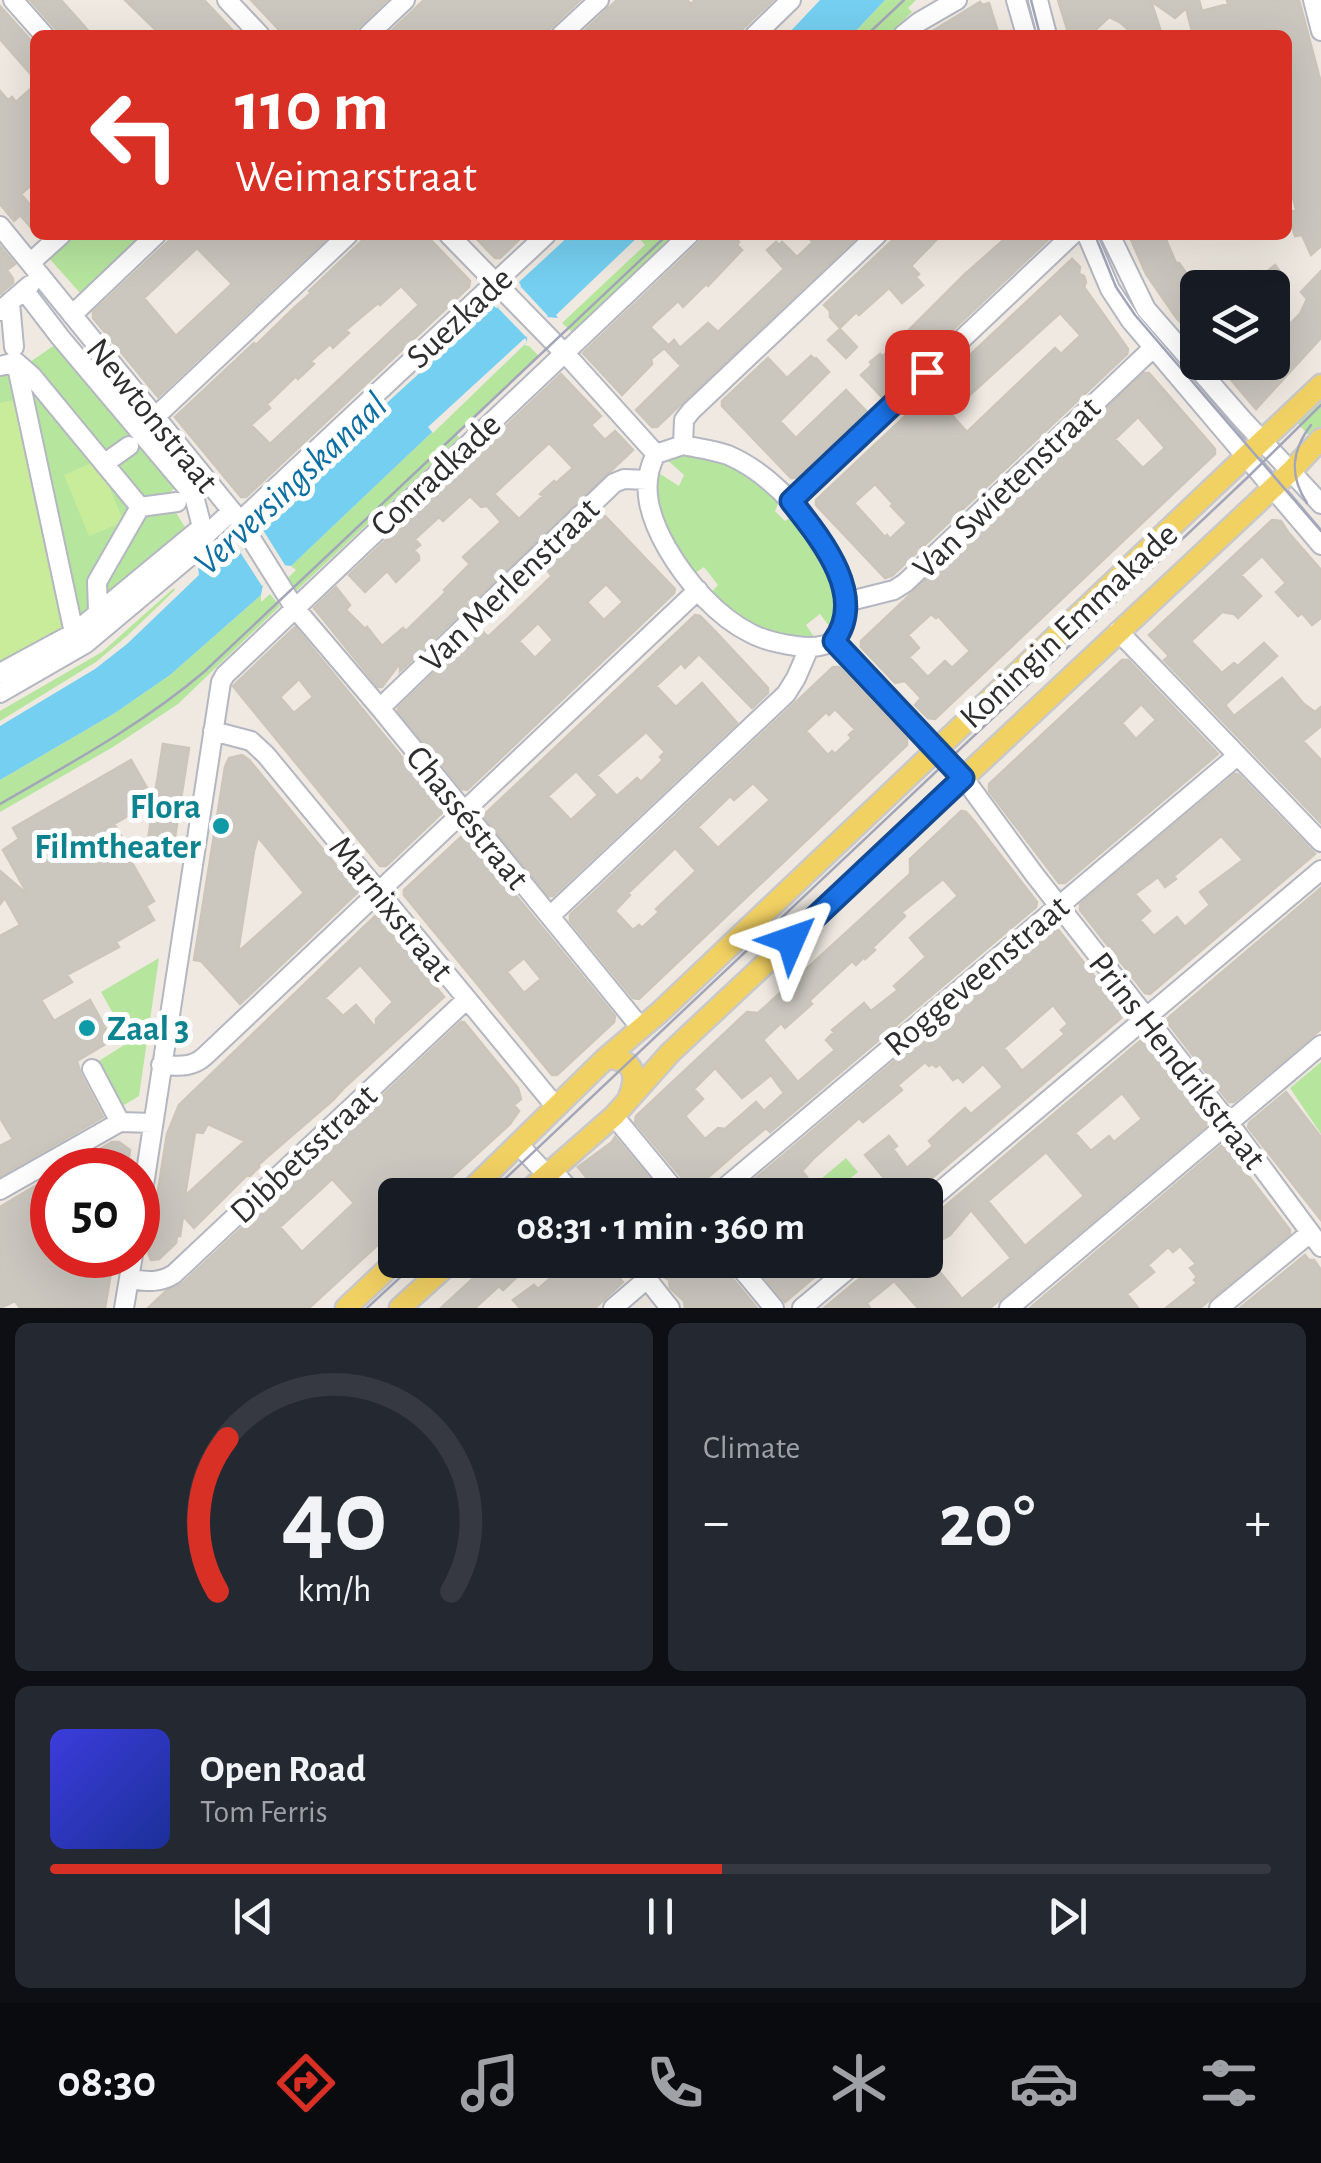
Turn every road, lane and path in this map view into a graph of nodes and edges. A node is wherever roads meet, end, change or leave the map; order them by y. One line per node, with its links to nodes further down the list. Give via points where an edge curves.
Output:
1 (13, 0): 10 (street)
2 (228, 0): 11 (street)
3 (406, 0): 12 (street)
4 (599, 0): 13 (street)
5 (791, 0): 14 (street)
6 (957, 0): 15 (street)
7 (1016, 0): 16 (street)
8 (1038, 0): 17 (street)
9 (1312, 0): 18 (street)
10 (40, 30)
11 (255, 30)
12 (373, 30)
13 (566, 30)
14 (759, 30)
15 (909, 30)
16 (1025, 30)
17 (1045, 30)
18 (1321, 31)
19 (0, 226): 30 (street, Newtonstraat)
20 (57, 240): 30 (street)
21 (151, 240): 33 (street)
22 (343, 240): 38 (street)
23 (453, 240): 31 (street)
24 (541, 240): 31 (street, Suezkade)
25 (684, 240): 35 (street, Conradkade)
26 (872, 240): 41 (street, via 701,400 684,420)
27 (1067, 240): 49 (street)
28 (1089, 240): 34 (street, via 1110,289)
29 (1112, 240): 40 (street, via 1146,309)
30 (35, 270): 32 (street); 33 (street, Newtonstraat)
31 (496, 284): 35 (street); 53 (street, Suezkade)
32 (11, 301): 36 (street); 52 (street, via 60,337)
33 (72, 315): 38 (street, Newtonstraat)
34 (1154, 348): 44 (street); 56 (street, Van Swietenstraat, via 904,584)
35 (563, 352): 43 (street); 57 (street, Conradkade)
36 (10, 358): 45 (street); 60 (street)
37 (1321, 386): 40 (main road, Koningin Emmakade)
38 (155, 417): 53 (street, Newtonstraat)
39 (1321, 439): 46 (main road)
40 (1264, 442): 44 (main road, Koningin Emmakade); 46 (street)
41 (683, 445): 43 (street); 49 (street, via 752,468)
42 (130, 446): 45 (street)
43 (656, 454): 47 (street)
44 (1246, 458): 48 (street); 67 (main road, Koningin Emmakade)
45 (105, 463): 51 (street)
46 (1291, 471): 48 (main road); 50 (street)
47 (648, 480): 55 (street, via 659,534); 65 (street, Van Merlenstraat, via 614,483)
48 (1272, 488): 54 (street); 59 (main road)
49 (791, 501): 56 (street, via 828,552)
50 (1321, 504)
51 (140, 507): 52 (street); 58 (street, via 97,582)
52 (193, 510): 53 (street, Suezkade); 58 (street); 64 (street, via 196,551 86,644)
53 (236, 516): 57 (street, Newtonstraat)
54 (1321, 546)
55 (698, 590): 62 (street, via 749,633); 70 (street)
56 (846, 602): 61 (street, via 846,620)
57 (294, 607): 65 (street, Chasséstraat); 66 (street, Conradkade, via 225,675)
58 (98, 612): 60 (street)
59 (1118, 631): 68 (street); 69 (main road)
60 (74, 633): 63 (street)
61 (834, 641): 62 (street); 67 (street, Prins Hendrikstraat)
62 (809, 648): 75 (street, via 786,694)
63 (0, 673)
64 (0, 693)
65 (380, 708): 70 (street, Chasséstraat)
66 (213, 731): 73 (street, Marnixstraat, via 258,747); 81 (street, Conradkade)
67 (936, 748): 69 (street, Prins Hendrikstraat); 78 (main road, Koningin Emmakade)
68 (1237, 756): 71 (street); 74 (street, Roggeveenstraat)
69 (963, 778): 74 (street, Prins Hendrikstraat); 84 (main road, via 670,1053)
70 (463, 811): 73 (street); 75 (street, Chasséstraat)
71 (1321, 842)
72 (1321, 870): 77 (street)
73 (380, 892): 76 (street, Marnixstraat); 81 (street, via 199,1061)
74 (1058, 906): 77 (street, Prins Hendrikstraat); 96 (street, Roggeveenstraat)
75 (550, 916): 78 (street, Chasséstraat)
76 (467, 999): 83 (street, Marnixstraat); 104 (street, Dibbetsstraat, via 174,1274 162,1281)
77 (1144, 1018): 86 (street, Prins Hendrikstraat); 97 (street)
78 (640, 1028): 80 (main road, Koningin Emmakade)
79 (1321, 1045): 86 (street)
80 (606, 1058): 83 (main road, Koningin Emmakade); 84 (main road, via 624,1060 632,1069)
81 (162, 1065): 87 (street, Conradkade)
82 (92, 1069): 85 (street)
83 (556, 1106): 88 (main road, Koningin Emmakade)
84 (621, 1109): 90 (main road); 95 (street)
85 (120, 1122): 87 (street); 98 (street)
86 (1228, 1123): 99 (street, Prins Hendrikstraat); 113 (street)
87 (153, 1124): 89 (street, Conradkade)
88 (518, 1144): 90 (street); 91 (main road, Koningin Emmakade)
89 (149, 1148)
90 (547, 1175): 92 (main road); 93 (street); 94 (street)
91 (483, 1178)
92 (544, 1178)
93 (548, 1178)
94 (557, 1178)
95 (668, 1178)
96 (736, 1178)
97 (943, 1189)
98 (0, 1190)
99 (1316, 1240): 114 (street)
100 (378, 1278): 107 (main road)
101 (432, 1278): 108 (main road)
102 (749, 1278): 111 (street)
103 (838, 1278): 112 (street)
104 (129, 1279): 106 (street)
105 (647, 1279): 109 (street); 110 (street)
106 (124, 1308)
107 (346, 1308)
108 (400, 1308)
109 (613, 1308)
110 (670, 1308)
111 (774, 1308)
112 (802, 1308)
113 (1009, 1308)
114 (1219, 1308)

